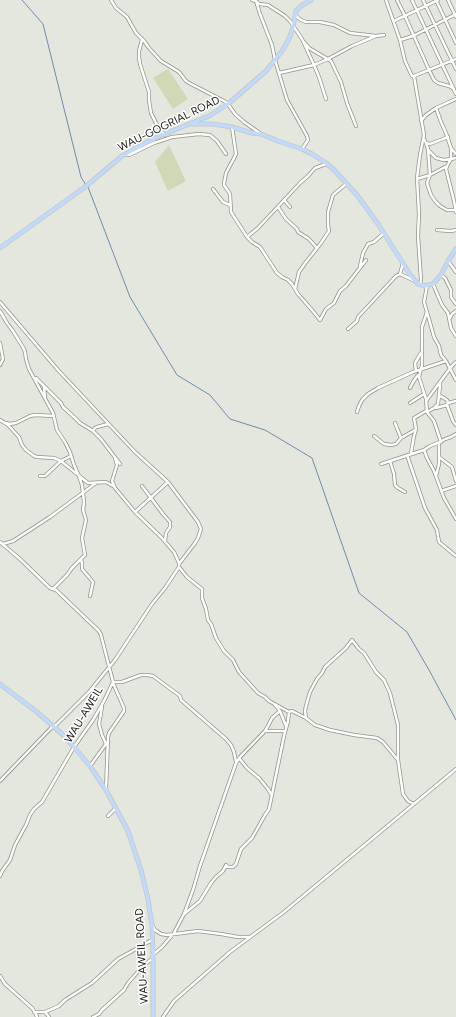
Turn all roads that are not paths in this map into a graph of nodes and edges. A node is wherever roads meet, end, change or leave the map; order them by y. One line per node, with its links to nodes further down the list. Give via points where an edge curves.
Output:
1 (111, 0): 24 (street)
2 (252, 0): 10 (street)
3 (311, 0): 13 (main road, via 301,6)
4 (386, 0): 17 (street)
5 (397, 0): 15 (street)
6 (412, 0): 12 (street)
7 (423, 0): 11 (street)
8 (437, 0): 11 (street); 16 (street)
9 (448, 0): 14 (street)
10 (256, 1): 19 (street, via 285,16); 30 (street)
11 (426, 6): 12 (street); 18 (street)
12 (417, 10): 15 (street); 20 (street)
13 (295, 14): 19 (main road, WAU-GOGRIAL ROAD); 22 (street, via 306,22 322,22 350,33)
14 (456, 15): 16 (street)
15 (405, 16): 17 (street); 23 (street)
16 (445, 19): 18 (street); 27 (street)
17 (394, 21): 26 (street)
18 (435, 25): 20 (street); 31 (street)
19 (293, 27): 25 (street); 30 (main road, WAU-GOGRIAL ROAD, via 289,39)
20 (426, 29): 23 (street); 33 (street)
21 (384, 35): 22 (street)
22 (376, 36): 28 (street)
23 (413, 36): 26 (street); 35 (street)
24 (142, 39): 42 (street, via 161,61 179,72 188,83); 49 (street, via 139,57 149,92 151,113)
25 (302, 39): 28 (street, via 314,52); 32 (street)
26 (400, 40): 37 (street, via 404,61)
27 (456, 43)
28 (328, 59): 32 (street); 46 (street, via 341,82 346,103)
29 (456, 59): 31 (street)
30 (275, 60): 36 (street); 42 (main road, WAU-GOGRIAL ROAD)
31 (452, 61): 33 (street); 34 (street)
32 (314, 65): 36 (street); 40 (street)
33 (442, 65): 35 (street); 38 (street)
34 (456, 69)
35 (429, 70): 37 (street); 38 (street, via 438,84)
36 (279, 73): 54 (street, via 287,100 307,136 308,140)
37 (414, 76): 44 (street)
38 (454, 89): 39 (street)
39 (456, 94)
40 (326, 99)
41 (456, 99): 43 (street)
42 (228, 104): 45 (main road, WAU-GOGRIAL ROAD); 48 (street, via 235,114)
43 (436, 108): 44 (street); 50 (street)
44 (421, 121): 51 (street)
45 (190, 124): 47 (main road); 49 (main road, WAU-GOGRIAL ROAD)
46 (356, 126)
47 (232, 127): 48 (main road); 69 (street, via 236,154 224,182 230,194)
48 (261, 134): 54 (main road)
49 (164, 135): 56 (main road, WAU-GOGRIAL ROAD)
50 (448, 137): 52 (street, via 430,144); 53 (street)
51 (424, 139): 52 (street); 64 (street)
52 (426, 143): 55 (street)
53 (451, 148): 58 (street); 60 (street)
54 (302, 149): 61 (main road)
55 (428, 149): 60 (street, via 436,158); 63 (street)
56 (126, 154): 57 (street, via 172,137 205,134 217,141); 77 (main road, WAU-GOGRIAL ROAD)
57 (226, 154)
58 (456, 154)
59 (456, 158): 60 (street)
60 (451, 159): 62 (street)
61 (326, 164): 65 (main road); 67 (street, via 315,168)
62 (447, 166): 63 (street); 68 (street)
63 (430, 175): 64 (street); 72 (street, via 427,184 435,202 447,210)
64 (417, 179): 89 (street, via 422,280)
65 (346, 184): 75 (main road); 78 (street, via 333,195 328,212 329,231)
66 (213, 189): 69 (street, via 223,202)
67 (284, 200): 70 (street); 71 (street)
68 (455, 201): 72 (street)
69 (230, 205): 76 (street, via 231,212)
70 (278, 207): 76 (street); 78 (street, via 298,232 310,239)
71 (290, 207)
72 (456, 211)
73 (437, 230): 74 (street)
74 (456, 230)
75 (384, 233): 82 (main road); 83 (street, via 368,244)
76 (247, 237): 91 (street, via 260,246 277,273 288,280)
77 (0, 248)
78 (317, 248): 91 (street, via 299,272)
79 (456, 249): 81 (main road)
80 (366, 260): 83 (street)
81 (448, 261): 84 (street); 86 (main road)
82 (404, 264): 85 (street); 87 (main road)
83 (358, 270): 91 (street, via 320,320)
84 (456, 272)
85 (400, 274): 87 (street); 99 (street)
86 (441, 275): 88 (main road); 93 (street, via 445,278)
87 (414, 281): 89 (main road)
88 (433, 284): 90 (main road); 94 (street)
89 (420, 285): 90 (main road)
90 (426, 286): 97 (street, via 424,299)
91 (295, 289)
92 (0, 302): 129 (street, via 58,370)
93 (456, 304)
94 (445, 309): 96 (street); 98 (street)
95 (0, 311): 109 (street, via 24,349 27,364)
96 (456, 311): 98 (street)
97 (427, 312): 102 (street, via 422,327); 103 (street, via 434,337)
98 (450, 320): 100 (street)
99 (348, 329)
100 (456, 336)
101 (0, 343): 105 (street, via 3,359)
102 (421, 352): 107 (street); 108 (street, via 415,363)
103 (446, 361): 106 (street); 107 (street)
104 (456, 362): 106 (street)
105 (0, 366)
106 (450, 368): 111 (street); 112 (street)
107 (421, 370): 108 (street); 110 (street)
108 (416, 371): 124 (street, via 371,392 361,402)
109 (33, 375): 113 (street); 117 (street)
110 (419, 375): 114 (street); 115 (street)
111 (456, 380)
112 (440, 382): 116 (street); 118 (street)
113 (43, 386): 117 (street); 132 (street, via 80,423)
114 (410, 388)
115 (424, 394): 118 (street); 120 (street)
116 (439, 395): 121 (street, via 446,399); 122 (street, via 438,404)
117 (46, 398): 125 (street)
118 (426, 401): 123 (street)
119 (456, 401): 121 (street)
120 (410, 403)
121 (447, 404): 122 (street); 130 (street)
122 (434, 408): 123 (street)
123 (427, 411): 131 (street, via 414,418); 138 (street, via 433,420)
124 (357, 412)
125 (54, 416): 127 (street, via 35,415 16,423); 142 (street, via 56,430)
126 (0, 420): 127 (street)
127 (5, 423): 146 (street, via 19,437 26,450 34,456)
128 (395, 423): 136 (street)
129 (109, 424): 132 (street, via 97,427); 153 (street)
130 (456, 425)
131 (416, 430): 136 (street); 140 (street)
132 (93, 431): 144 (street)
133 (456, 434): 135 (street)
134 (374, 436): 136 (street, via 390,446)
135 (451, 437): 137 (street); 138 (street)
136 (401, 438)
137 (456, 439)
138 (440, 442): 139 (street); 143 (street)
139 (424, 450): 140 (street); 151 (street)
140 (411, 454): 141 (street)
141 (407, 455): 145 (street); 170 (street, via 425,508 437,530 439,542)
142 (71, 456): 146 (street); 150 (street)
143 (439, 457): 151 (street); 152 (street, via 452,466)
144 (115, 458): 147 (street); 155 (street, via 117,465 112,478)
145 (390, 460): 148 (street); 159 (street, via 395,485)
146 (61, 461): 149 (street, via 45,476); 150 (street)
147 (120, 464)
148 (381, 464)
149 (40, 476)
150 (79, 476): 154 (street, via 88,483); 160 (street)
151 (436, 477): 158 (street)
152 (456, 481)
153 (168, 482): 161 (street); 172 (street, via 201,529 195,543)
154 (97, 483): 155 (street, via 106,482); 160 (street)
155 (113, 486): 162 (street)
156 (142, 486): 161 (street)
157 (456, 486): 158 (street)
158 (441, 491): 163 (street)
159 (405, 492)
160 (82, 493): 166 (street); 171 (street, via 86,520 82,538 85,555)
161 (151, 498): 162 (street); 167 (street, via 170,523)
162 (135, 512): 167 (street)
163 (452, 513): 164 (street); 165 (street)
164 (456, 515)
165 (456, 520)
166 (13, 542): 168 (street); 169 (street)
167 (165, 542): 172 (street, via 174,552)
168 (1, 543): 169 (street, WAU-AWEIL)
169 (10, 550): 174 (street, WAU-AWEIL)
170 (456, 556)
171 (80, 560): 174 (street); 175 (street, via 82,569 93,582)
172 (179, 564): 173 (street)
173 (178, 568): 176 (street); 180 (street, via 202,589 208,620 224,651 254,689)
174 (53, 589): 176 (street, WAU-AWEIL, via 100,632)
175 (90, 596)
176 (109, 667): 177 (street, WAU-AWEIL); 185 (street, via 89,692)
177 (113, 682): 179 (street, WAU-AWEIL); 189 (street, via 124,711 109,733); 193 (street, via 122,682 141,675 153,676 180,696 181,700 226,739 234,752)
178 (0, 684): 185 (main road, WAU-AWEIL ROAD)
179 (104, 700): 189 (street, via 99,724); 190 (street, WAU-AWEIL)
180 (275, 705): 181 (street); 182 (street)
181 (283, 708): 182 (street); 183 (street)
182 (280, 711): 186 (street); 187 (street, via 272,718)
183 (289, 712): 184 (street); 186 (street)
184 (306, 718): 192 (street, via 315,725 330,730 377,738); 192 (street, via 306,706 317,679 325,667 352,640 364,652 390,693 398,725)
185 (53, 726): 190 (main road, WAU-AWEIL ROAD); 196 (street)
186 (286, 727): 188 (street)
187 (265, 731): 188 (street); 191 (street)
188 (285, 731): 198 (street)
189 (107, 745): 194 (street); 197 (street)
190 (74, 747): 194 (main road, WAU-AWEIL ROAD); 202 (street, WAU-AWEIL, via 42,802 30,815)
191 (239, 758): 193 (street); 198 (street)
192 (398, 760): 199 (street, via 403,794)
193 (236, 763): 203 (street)
194 (90, 766): 197 (main road, WAU-AWEIL ROAD)
195 (456, 769): 199 (street)
196 (0, 781)
197 (106, 790): 200 (main road, WAU-AWEIL ROAD)
198 (271, 794): 203 (street, via 265,815 252,838 241,849 236,864 232,867 226,865 200,901)
199 (414, 804): 206 (street)
200 (116, 808): 201 (street); 204 (main road, WAU-AWEIL ROAD, via 141,870)
201 (108, 816)
202 (0, 876)
203 (184, 914): 205 (street)
204 (152, 925): 205 (street, via 161,934); 207 (main road, WAU-AWEIL ROAD)
205 (174, 933): 206 (street, via 198,931); 208 (street)
206 (250, 937): 216 (street, via 174,1001)
207 (152, 940): 208 (main road, WAU-AWEIL ROAD); 211 (street, via 118,959 86,987 59,1006)
208 (153, 956): 214 (street, via 124,990); 215 (main road, WAU-AWEIL ROAD)
209 (0, 976): 210 (street)
210 (34, 1012): 211 (street); 212 (street)
211 (45, 1012): 213 (street)
212 (37, 1017)
213 (49, 1017)
214 (93, 1017)
215 (154, 1017)
216 (163, 1017)

